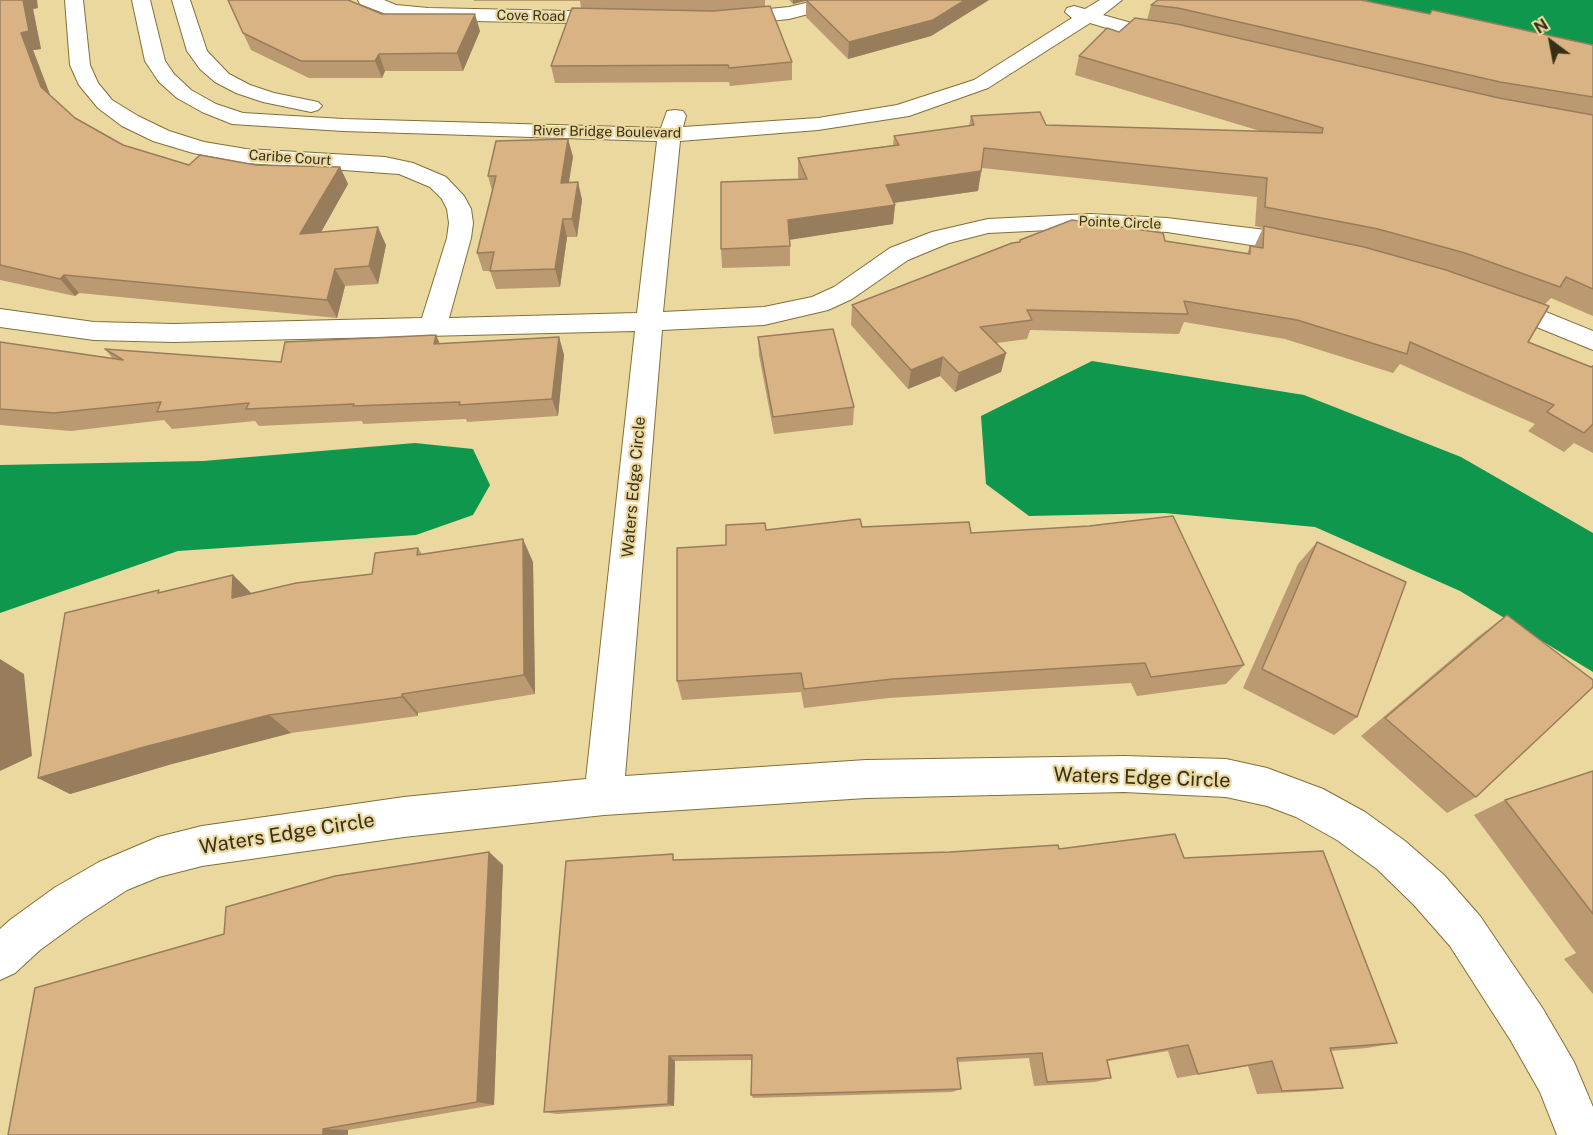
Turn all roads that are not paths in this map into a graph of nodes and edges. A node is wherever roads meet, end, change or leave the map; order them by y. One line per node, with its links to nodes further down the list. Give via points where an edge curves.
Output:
1 (74, 0): 17 (street, Caribe Court, via 80,65 88,85 105,104 130,121 161,136 201,148 246,156 385,164 438,182 452,196 461,223)
2 (141, 0): 12 (street, River Bridge Boulevard, via 155,61 166,78 208,108 240,119 355,125)
3 (181, 0): 12 (street, River Bridge Boulevard, via 197,51 207,65 233,84 270,98 337,108)
4 (367, 0): 7 (street, Cove Road, via 393,10 429,14)
5 (840, 0): 8 (street, via 789,13)
6 (1086, 5): 9 (street, via 1140,32); 10 (street); 12 (street, River Bridge Boulevard, via 981,84 901,111 818,124)
7 (631, 18)
8 (714, 20)
9 (1193, 40)
10 (985, 58)
11 (956, 72): 12 (street, River Bridge Boulevard, via 881,97 826,108)
12 (672, 125): 16 (street)
13 (1325, 250): 16 (street, Pointe Circle, via 1167,225 1090,221 988,226 919,245 899,254 843,293 793,312)
14 (1474, 293): 18 (street)
15 (0, 318): 17 (street, via 94,331 163,333)
16 (650, 322): 17 (street); 19 (street, Waters Edge Circle)
17 (433, 327)
18 (1593, 341)
19 (604, 796): 20 (street, Waters Edge Circle, via 404,817 169,854 113,876 69,903); 21 (street, Waters Edge Circle, via 866,779 1100,774 1226,778 1267,787 1310,803 1351,826 1429,890 1465,931 1527,1025 1558,1078)
20 (0, 958)
21 (1581, 1135)

